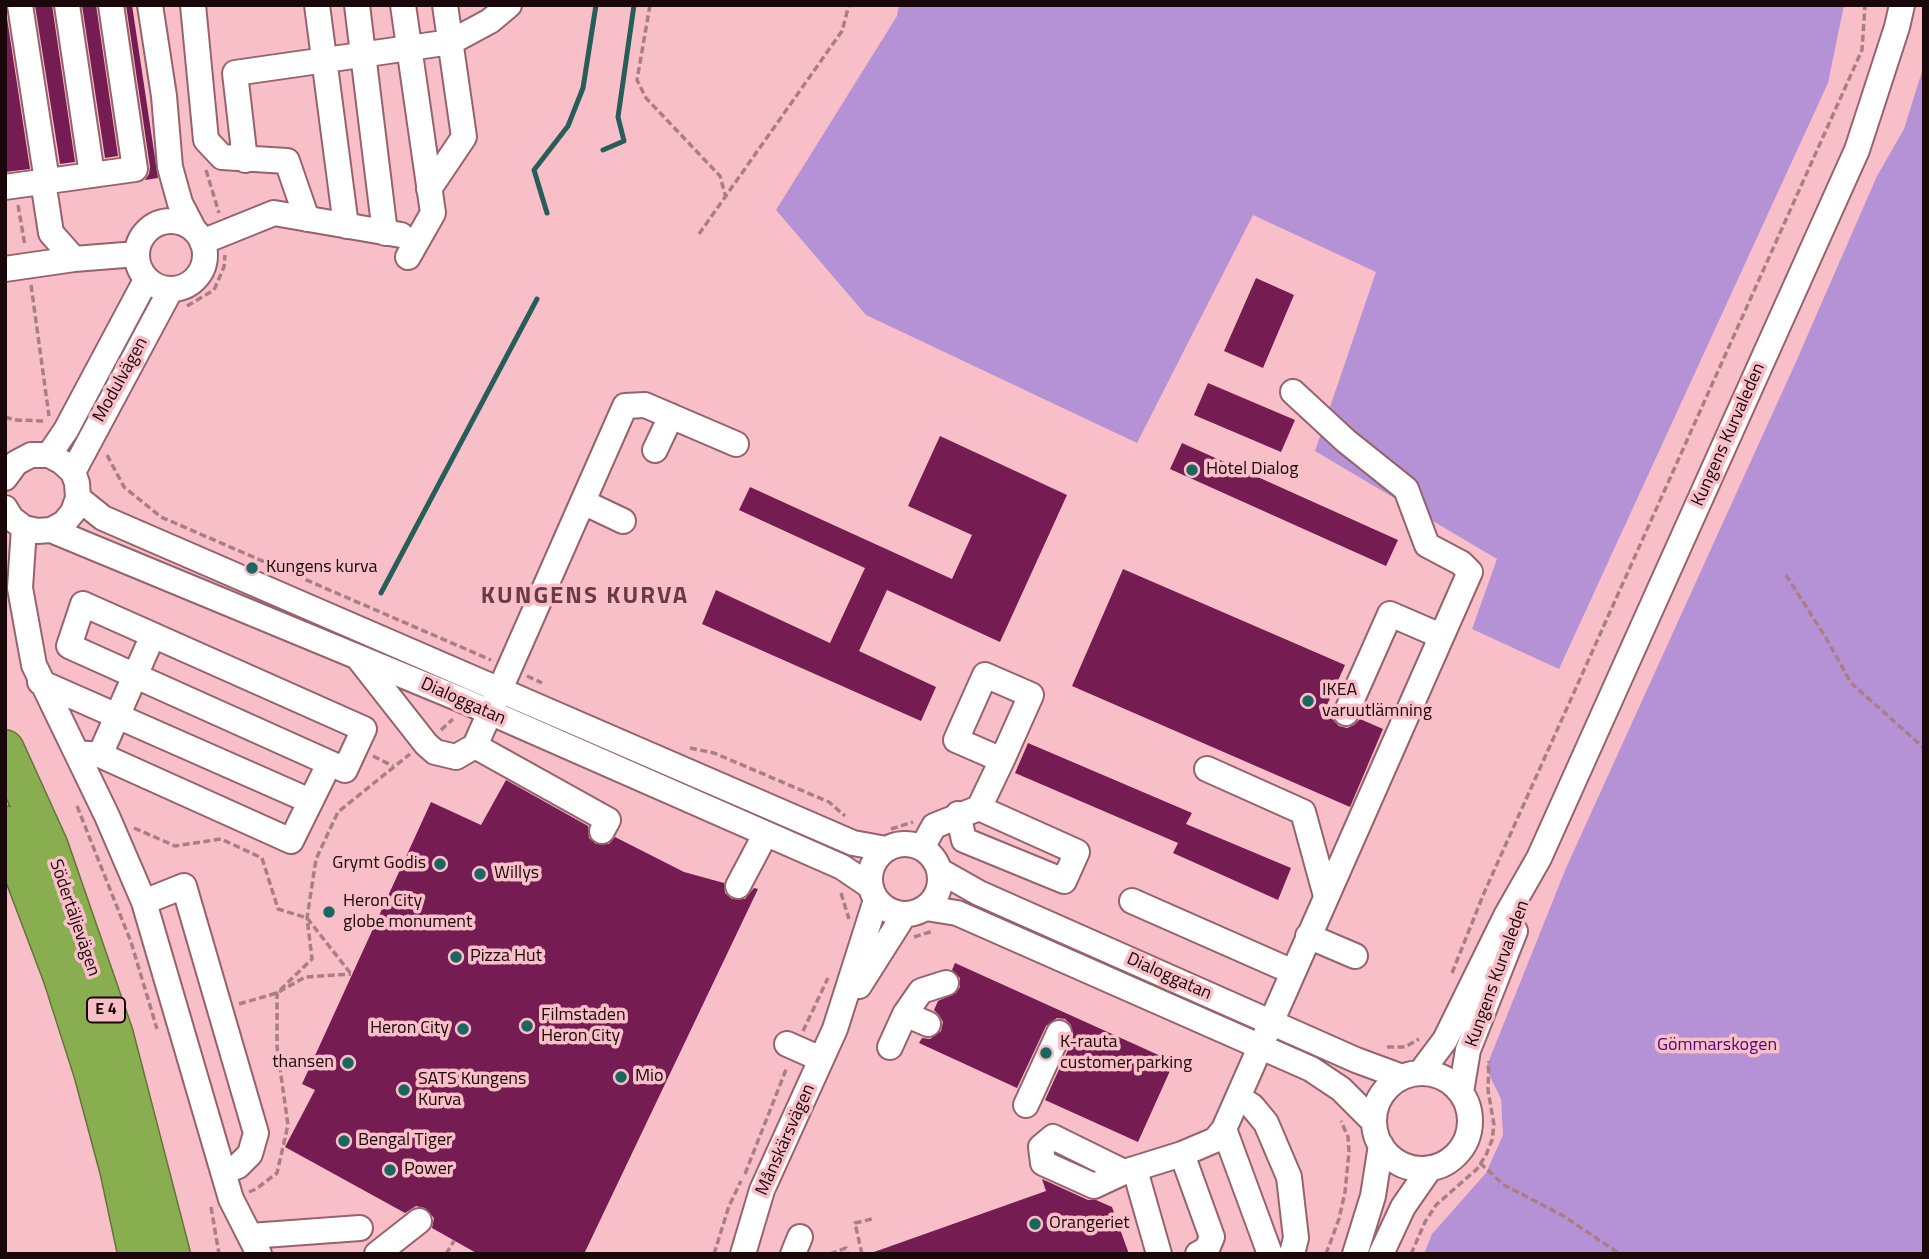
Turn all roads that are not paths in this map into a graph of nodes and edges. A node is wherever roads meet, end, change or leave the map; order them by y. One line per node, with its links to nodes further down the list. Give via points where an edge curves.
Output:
1 (20, 5): 19 (street)
2 (67, 5): 18 (street)
3 (111, 5): 18 (street, via 135,169)
4 (150, 5): 17 (street)
5 (193, 5): 16 (street, via 206,141 222,157)
6 (317, 5): 15 (street)
7 (357, 5): 14 (street)
8 (403, 5): 13 (street)
9 (445, 5): 12 (street)
10 (509, 5): 12 (street)
11 (1902, 5): 66 (street, Kungens Kurvaleden, via 1857,150)
12 (451, 42): 13 (street); 20 (street, via 464,137)
13 (409, 48): 14 (street); 20 (street)
14 (363, 55): 15 (street); 25 (street)
15 (324, 60): 16 (street, via 235,73); 24 (street)
16 (245, 160): 22 (street, via 287,161)
17 (170, 167): 23 (street); 26 (street, via 180,203)
18 (92, 175): 19 (street)
19 (46, 188): 21 (street); 28 (street, via 51,233)
20 (429, 189): 25 (street, via 433,213 413,247)
21 (11, 193)
22 (307, 219): 24 (street); 26 (street, via 274,213)
23 (157, 223): 26 (street, via 183,223); 27 (street, via 143,236)
24 (346, 226): 25 (street)
25 (385, 233)
26 (198, 236): 31 (street, via 205,252 200,274)
27 (137, 254): 28 (street); 30 (street)
28 (74, 259): 29 (street)
29 (17, 267)
30 (146, 280): 31 (street); 36 (street, Modulvägen)
31 (170, 289): 38 (street, Modulvägen)
32 (1293, 392): 46 (street, via 1406,489 1427,545 1470,572)
33 (671, 416): 34 (street); 35 (street); 40 (street, via 645,405 625,407)
34 (736, 444)
35 (655, 450)
36 (49, 455): 37 (street, via 32,455); 38 (street)
37 (9, 465)
38 (73, 472): 39 (street)
39 (78, 498): 44 (street, via 64,523); 49 (street, Dialoggatan, via 103,518)
40 (583, 502): 42 (street); 49 (street)
41 (5, 508): 43 (street)
42 (623, 521)
43 (24, 528): 44 (street, Dialoggatan); 50 (street, via 20,588)
44 (51, 530): 47 (street, Dialoggatan)
45 (153, 635): 48 (street); 48 (street, via 83,604 69,646); 58 (street, via 364,729 345,770)
46 (1441, 636): 51 (street, via 1390,614); 70 (street)
47 (357, 656): 52 (street, Dialoggatan); 54 (street, via 435,752 456,757)
48 (135, 675): 53 (street); 58 (street)
49 (505, 679): 52 (street); 65 (street, Dialoggatan, via 853,843)
50 (40, 682): 53 (street); 56 (street)
51 (1346, 713)
52 (490, 714): 54 (street); 63 (street, Dialoggatan)
53 (118, 715): 56 (street); 60 (street)
54 (475, 746): 62 (street, via 608,820)
55 (5, 749): 100 (highway, Södertäljevägen / E 4, via 49,846 114,1034)
56 (89, 754): 60 (street, via 291,841); 72 (street, via 107,816)
57 (1002, 761): 64 (street, via 969,811 934,826)
58 (329, 764): 60 (street)
59 (1207, 769): 70 (street, via 1303,812)
60 (310, 802)
61 (5, 825): 99 (highway, via 93,1073)
62 (602, 831)
63 (765, 835): 68 (street); 69 (street, Dialoggatan, via 842,867)
64 (922, 848): 65 (street, via 897,844); 67 (street)
65 (886, 849): 69 (street, via 871,869)
66 (1539, 858): 87 (street, Kungens Kurvaleden, via 1445,1040); 88 (street, Kungens Kurvaleden, via 1468,1050)
67 (940, 871): 73 (street, via 935,898); 79 (street, Dialoggatan)
68 (738, 886)
69 (873, 893): 73 (street, via 893,913); 81 (street, Månskärsvägen)
70 (1326, 896): 74 (street)
71 (1132, 901): 76 (street)
72 (144, 902): 95 (street); 95 (street, via 184,886 256,1133 250,1154)
73 (915, 911): 81 (street, Månskärsvägen, via 894,926); 84 (street, Dialoggatan, via 957,913)
74 (1308, 936): 75 (street); 76 (street)
75 (1355, 956)
76 (1293, 971): 79 (street)
77 (947, 983): 78 (street, via 921,991)
78 (905, 1014): 80 (street); 85 (street)
79 (1270, 1022): 84 (street); 87 (street, Dialoggatan, via 1356,1060)
80 (928, 1024)
81 (835, 1029): 86 (street, Månskärsvägen)
82 (1059, 1033): 90 (street)
83 (791, 1046): 86 (street)
84 (1260, 1046): 89 (street); 92 (street, Dialoggatan, via 1311,1069 1341,1089)
85 (890, 1047)
86 (821, 1059): 102 (street, Månskärsvägen, via 762,1191)
87 (1412, 1075): 88 (street, via 1436,1075); 92 (street, via 1390,1085 1381,1095 1376,1108)
88 (1461, 1092): 94 (street, via 1468,1107 1467,1139 1446,1163)
89 (1238, 1097): 91 (street); 106 (street, via 1266,1123 1289,1177 1297,1238)
90 (1026, 1105)
91 (1224, 1129): 93 (street, via 1215,1140); 105 (street)
92 (1377, 1134): 94 (street, via 1390,1157 1416,1168); 107 (street, via 1373,1196)
93 (1182, 1154): 103 (street, via 1129,1171); 104 (street, via 1212,1237 1207,1249)
94 (1430, 1168): 108 (street, via 1403,1207)
95 (223, 1172): 98 (street, via 231,1199)
96 (419, 1222): 101 (street)
97 (360, 1228): 98 (street)
98 (255, 1245)
99 (137, 1254)
100 (171, 1254)
101 (377, 1254)
102 (743, 1254)
103 (1159, 1254)
104 (1198, 1254)
105 (1269, 1254)
106 (1292, 1254)
107 (1355, 1254)
108 (1381, 1254)

